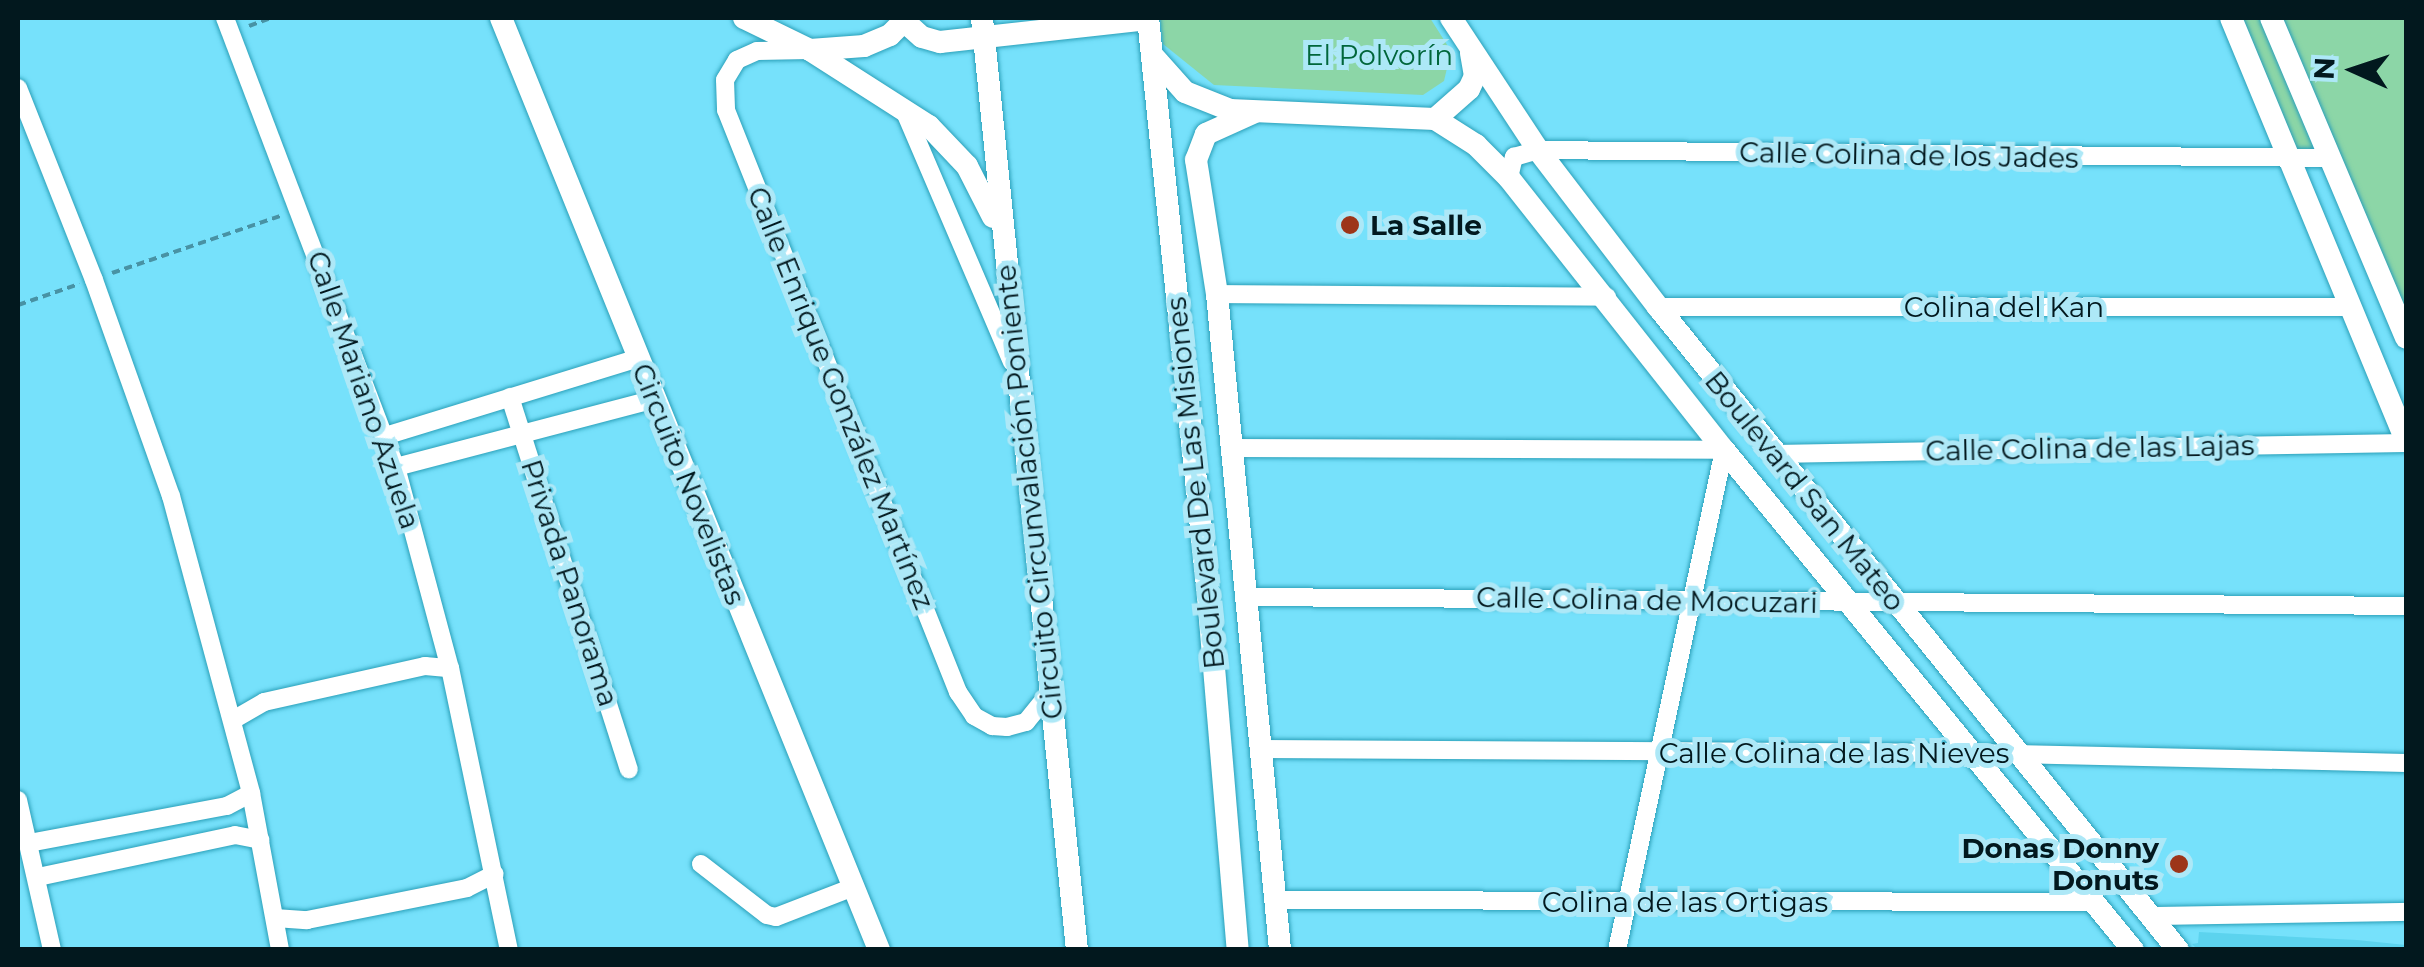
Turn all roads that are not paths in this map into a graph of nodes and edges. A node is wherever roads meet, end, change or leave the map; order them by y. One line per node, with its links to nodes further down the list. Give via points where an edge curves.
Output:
1 (501, 18): 27 (main road, Circuito Novelistas)
2 (744, 18): 10 (main road)
3 (1148, 18): 9 (main road); 12 (main road, Boulevard De Las Misiones)
4 (1451, 18): 11 (main road, Boulevard San Mateo)
5 (2231, 18): 19 (main road)
6 (2272, 18): 18 (main road)
7 (905, 19): 9 (main road, via 922,37 940,42); 10 (main road, via 890,35 864,46)
8 (228, 25): 32 (street, Calle Mariano Azuela)
9 (983, 26): 21 (main road, Circuito Circunvalación Poniente)
10 (810, 50): 14 (main road); 44 (street, Calle Enrique González Martínez, via 757,50 737,60 725,80 726,110 958,692 974,716 1007,727 1026,722)
11 (1471, 52): 16 (main road, via 1476,76); 17 (main road, Boulevard San Mateo)
12 (1152, 56): 15 (main road, via 1196,98); 71 (main road, Boulevard De Las Misiones)
13 (18, 88): 45 (street, via 171,496)
14 (904, 110): 21 (main road, via 967,166); 28 (street)
15 (1255, 112): 16 (main road); 22 (main road, Boulevard De Las Misiones, via 1206,134 1198,148 1196,174)
16 (1435, 119): 20 (main road, Boulevard San Mateo, via 1476,145)
17 (1538, 150): 19 (street, Calle Colina de los Jades); 20 (street, via 1514,157); 24 (main road, Boulevard San Mateo)
18 (2328, 158): 19 (street, Calle Colina de los Jades); 26 (main road)
19 (2288, 160): 25 (main road)
20 (1509, 178): 23 (main road, Boulevard San Mateo)
21 (1002, 238): 28 (main road, Circuito Circunvalación Poniente)
22 (1217, 294): 23 (street); 34 (main road, Boulevard De Las Misiones)
23 (1607, 296): 35 (main road, Boulevard San Mateo)
24 (1658, 307): 25 (street, Colina del Kan); 36 (main road, Boulevard San Mateo)
25 (2351, 307): 33 (main road)
26 (2406, 338)
27 (638, 358): 29 (street); 30 (main road, Circuito Novelistas)
28 (1016, 372): 44 (main road, Circuito Circunvalación Poniente)
29 (510, 397): 31 (street, Privada Panorama); 32 (street)
30 (655, 399): 31 (street); 59 (main road, Circuito Novelistas)
31 (522, 434): 37 (street); 51 (street, Privada Panorama)
32 (384, 436): 37 (street, Calle Mariano Azuela)
33 (2406, 442): 36 (street, Calle Colina de las Lajas)
34 (1233, 448): 35 (street); 38 (main road, Boulevard De Las Misiones)
35 (1724, 450): 39 (street); 41 (main road, Boulevard San Mateo)
36 (1774, 454): 40 (main road, Boulevard San Mateo)
37 (396, 467): 43 (street, Calle Mariano Azuela)
38 (1247, 596): 39 (street, Calle Colina de Mocuzari); 46 (main road, Boulevard De Las Misiones)
39 (1690, 599): 41 (street, Calle Colina de Mocuzari); 47 (street)
40 (1896, 602): 41 (street, Calle Colina de Mocuzari); 42 (street, Calle Colina de Mocuzari); 49 (main road, Boulevard San Mateo)
41 (1853, 603): 48 (main road, Boulevard San Mateo)
42 (2406, 606)
43 (450, 668): 45 (street, via 424,666 264,702); 57 (street, Calle Mariano Azuela)
44 (1050, 692): 70 (main road, Circuito Circunvalación Poniente)
45 (233, 720): 52 (street)
46 (1261, 749): 47 (street, Calle Colina de las Nieves); 60 (main road, Boulevard De Las Misiones)
47 (1660, 752): 48 (street, Calle Colina de las Nieves); 61 (street)
48 (1970, 753): 49 (street, Calle Colina de las Nieves); 62 (main road, Boulevard San Mateo)
49 (2020, 754): 50 (street, Calle Colina de las Nieves); 64 (main road, Boulevard San Mateo)
50 (2406, 763)
51 (630, 769)
52 (251, 793): 54 (street); 55 (street, via 227,806)
53 (18, 800): 55 (street)
54 (260, 840): 58 (street, via 235,835); 65 (street)
55 (23, 848): 58 (street)
56 (702, 864): 59 (street, via 776,917)
57 (495, 874): 65 (street, via 467,888 325,917); 68 (street, Calle Mariano Azuela)
58 (38, 877): 66 (street)
59 (851, 888): 69 (main road, Circuito Novelistas)
60 (1275, 900): 61 (street, Colina de las Ortigas); 72 (main road, Boulevard De Las Misiones)
61 (1628, 902): 62 (street, Colina de las Ortigas); 73 (street)
62 (2094, 902): 74 (main road, Boulevard San Mateo)
63 (2406, 912): 64 (street)
64 (2150, 916): 75 (main road, Boulevard San Mateo)
65 (275, 918): 67 (street)
66 (52, 950)
67 (280, 950)
68 (509, 950)
69 (879, 950)
70 (1077, 950)
71 (1238, 950)
72 (1280, 950)
73 (1617, 950)
74 (2133, 950)
75 (2178, 950)

